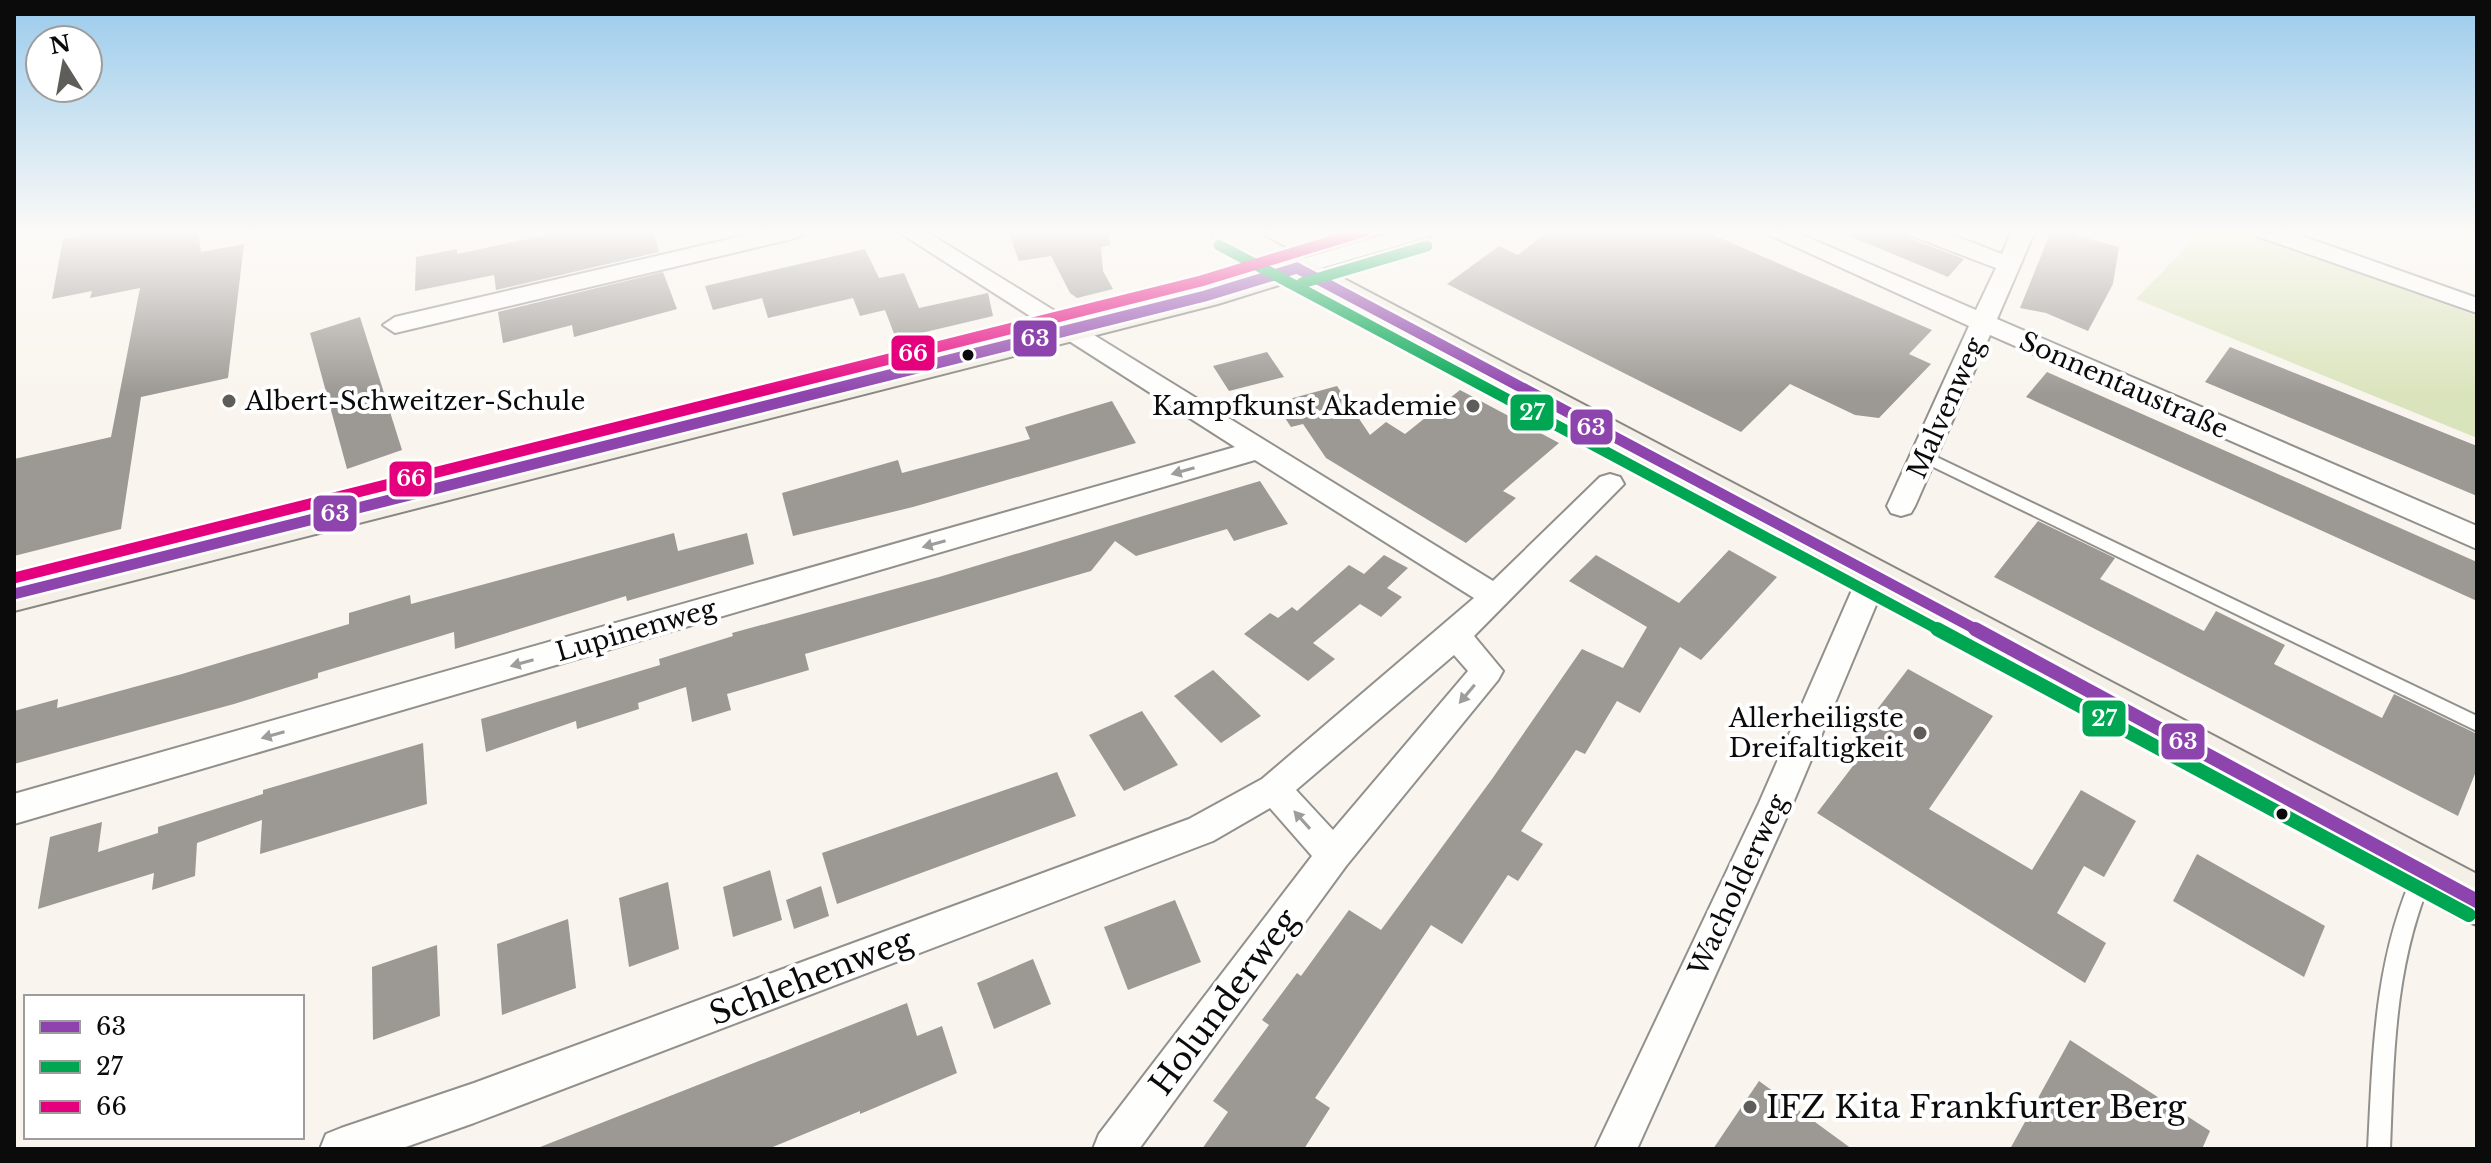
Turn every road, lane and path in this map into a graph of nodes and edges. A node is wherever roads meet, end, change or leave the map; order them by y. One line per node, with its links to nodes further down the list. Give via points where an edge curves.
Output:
1 (564, 285): 12 (street)
2 (994, 285): 13 (street)
3 (1217, 285): 9 (street)
4 (1240, 285): 9 (street)
5 (1329, 285): 19 (street)
6 (1897, 285): 11 (street, Sonnentaustraße)
7 (2001, 285): 11 (street, Malvenweg)
8 (2418, 285): 10 (street)
9 (1205, 296): 13 (street)
10 (2477, 306)
11 (1984, 323): 15 (street, Malvenweg); 18 (street, Sonnentaustraße)
12 (395, 325)
13 (1064, 330): 14 (street); 20 (street)
14 (1258, 450): 21 (street); 25 (street, Lupinenweg, one-way to 25)
15 (1924, 456): 17 (street, Malvenweg); 23 (lane)
16 (1610, 484): 21 (street)
17 (1901, 506)
18 (2477, 538)
19 (1874, 574): 27 (street); 31 (street, Wacholderweg, via 1776,803)
20 (14, 594)
21 (1494, 596): 22 (street)
22 (1455, 636): 24 (street); 26 (street, Holunderweg, one-way to 26, via 1487,671)
23 (2477, 724)
24 (1274, 789): 26 (street, one-way to 24); 29 (street, Schlehenweg, via 1201,830)
25 (14, 809)
26 (1333, 855): 30 (street, Holunderweg)
27 (2423, 873): 28 (street); 32 (lane, via 2406,907 2388,976)
28 (2477, 901)
29 (341, 1149)
30 (1114, 1149)
31 (1616, 1149)
32 (2379, 1149)

